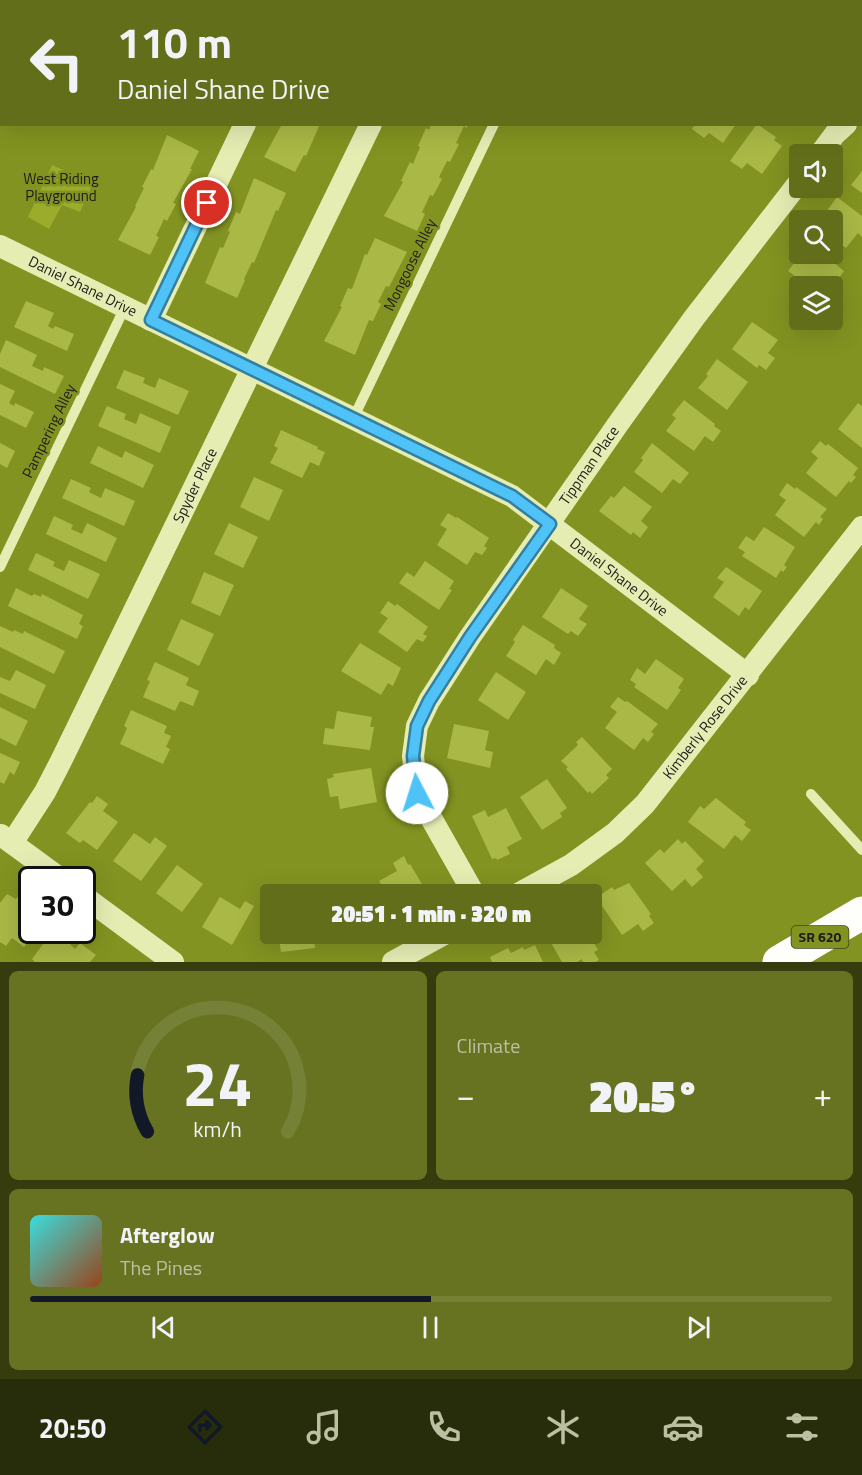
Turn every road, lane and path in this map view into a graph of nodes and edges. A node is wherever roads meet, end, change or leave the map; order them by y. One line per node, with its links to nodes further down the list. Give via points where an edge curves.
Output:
1 (244, 126): 9 (street)
2 (370, 126): 10 (street, Spyder Place)
3 (493, 126): 11 (lane, Mongoose Alley)
4 (835, 128): 5 (street)
5 (826, 144)
6 (789, 195): 12 (street, Tippman Place, via 694,318)
7 (0, 246): 8 (street, Daniel Shane Drive)
8 (125, 308): 9 (street, Daniel Shane Drive); 14 (lane, Pampering Alley)
9 (151, 320): 10 (street, Daniel Shane Drive)
10 (252, 370): 11 (street, Daniel Shane Drive); 17 (street, Spyder Place, via 45,792)
11 (353, 419): 12 (street, Daniel Shane Drive, via 512,496)
12 (550, 524): 15 (street, Daniel Shane Drive); 20 (street, Tippman Place, via 470,637 417,726 413,756 417,793)
13 (862, 527): 15 (street, Kimberly Rose Drive)
14 (0, 567)
15 (748, 675): 21 (street, Kimberly Rose Drive, via 645,804 615,833)
16 (811, 794): 18 (lane)
17 (6, 838): 19 (street)
18 (862, 850)
19 (44, 866)
20 (468, 884)
21 (536, 884)
22 (96, 905): 25 (street)
23 (862, 913): 27 (main road, SR 620)
24 (426, 944): 26 (street)
25 (173, 962)
26 (393, 962)
27 (779, 962)

